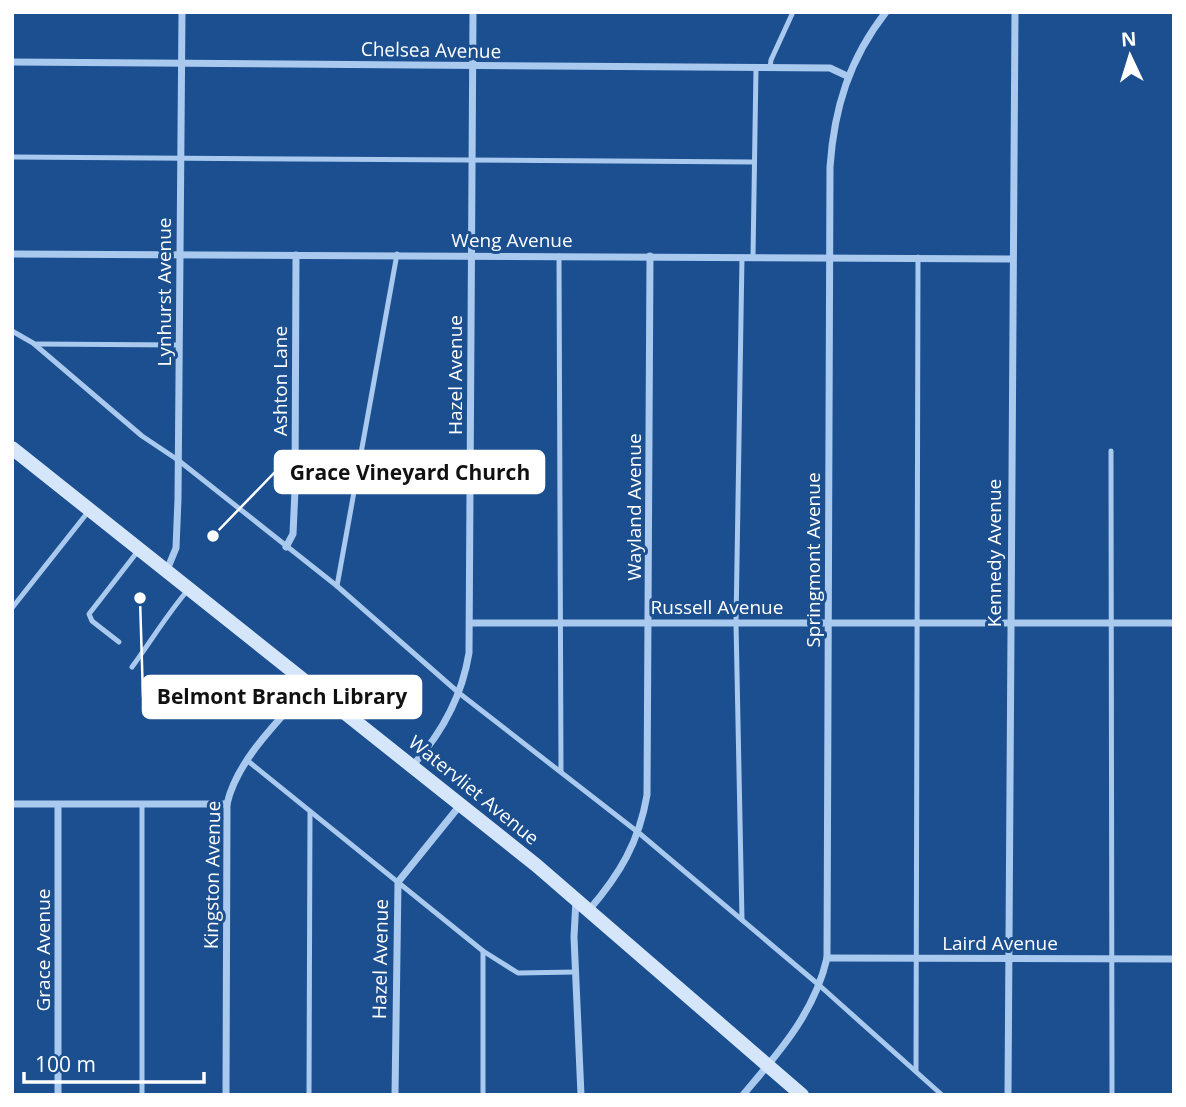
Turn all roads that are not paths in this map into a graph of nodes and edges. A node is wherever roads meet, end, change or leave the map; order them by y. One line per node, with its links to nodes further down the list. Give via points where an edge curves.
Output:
1 (183, 12): 7 (street, Lynhurst Avenue)
2 (473, 12): 8 (street, Hazel Avenue)
3 (793, 12): 10 (lane)
4 (886, 12): 11 (street, Springmont Avenue)
5 (1015, 12): 27 (street, Kennedy Avenue)
6 (12, 62): 7 (street, Chelsea Avenue)
7 (182, 64): 8 (street, Chelsea Avenue); 13 (street, Lynhurst Avenue)
8 (473, 66): 9 (street, Chelsea Avenue); 14 (street, Hazel Avenue)
9 (756, 68): 10 (street, Chelsea Avenue); 15 (lane)
10 (770, 68): 11 (street, Chelsea Avenue, via 830,68)
11 (847, 76): 25 (street, Springmont Avenue, via 832,137)
12 (12, 157): 13 (lane)
13 (180, 159): 14 (lane); 18 (street, Lynhurst Avenue)
14 (472, 161): 15 (lane); 22 (street, Hazel Avenue)
15 (754, 162): 24 (lane)
16 (12, 254): 18 (street, Weng Avenue)
17 (397, 254): 19 (street, Weng Avenue); 22 (street, Weng Avenue); 38 (lane)
18 (179, 255): 19 (street, Weng Avenue); 30 (street, Lynhurst Avenue)
19 (296, 255): 35 (street, Ashton Lane, via 295,490 293,534)
20 (559, 256): 21 (street, Weng Avenue); 22 (street, Weng Avenue); 42 (lane)
21 (650, 256): 23 (street, Weng Avenue); 44 (street, Wayland Avenue)
22 (471, 257): 41 (street, Hazel Avenue)
23 (742, 257): 24 (street, Weng Avenue); 45 (lane)
24 (753, 257): 25 (street, Weng Avenue)
25 (830, 257): 26 (street, Weng Avenue); 46 (street, Springmont Avenue)
26 (918, 257): 27 (street, Weng Avenue); 47 (lane)
27 (1011, 258): 48 (street, Kennedy Avenue)
28 (12, 331): 29 (lane)
29 (33, 343): 30 (lane); 33 (lane, via 142,436)
30 (179, 345): 33 (street, Lynhurst Avenue)
31 (12, 448): 34 (street, Watervliet Avenue)
32 (1111, 451): 43 (lane)
33 (178, 460): 35 (lane); 37 (street, Lynhurst Avenue, via 176,548)
34 (90, 510): 36 (street, Watervliet Avenue); 40 (lane)
35 (286, 547): 38 (lane)
36 (140, 549): 37 (street, Watervliet Avenue); 50 (lane, via 89,614)
37 (167, 570): 39 (street, Watervliet Avenue)
38 (337, 586): 53 (lane)
39 (189, 588): 51 (lane); 52 (street, Watervliet Avenue)
40 (12, 608)
41 (471, 622): 42 (street, Russell Avenue); 53 (street, Hazel Avenue)
42 (558, 622): 44 (street, Russell Avenue); 56 (lane)
43 (1113, 622): 48 (street, Russell Avenue); 49 (street, Russell Avenue); 72 (lane)
44 (650, 623): 45 (street, Russell Avenue); 63 (street, Wayland Avenue, via 647,795)
45 (736, 623): 46 (street, Russell Avenue); 67 (lane)
46 (829, 623): 47 (street, Russell Avenue); 69 (street, Springmont Avenue)
47 (918, 623): 48 (street, Russell Avenue); 70 (lane)
48 (1009, 623): 71 (street, Kennedy Avenue)
49 (1174, 623)
50 (119, 642)
51 (132, 667)
52 (310, 684): 54 (street, Kingston Avenue); 55 (street, Watervliet Avenue)
53 (459, 692): 55 (street, Hazel Avenue, via 443,727); 56 (lane)
54 (248, 761): 59 (street, Kingston Avenue, via 230,789); 62 (lane)
55 (414, 765): 60 (street, Watervliet Avenue)
56 (561, 772): 63 (lane)
57 (12, 804): 58 (street)
58 (58, 804): 61 (street); 78 (street, Grace Avenue)
59 (227, 804): 61 (street); 80 (street, Kingston Avenue)
60 (461, 804): 64 (street, Hazel Avenue); 65 (street, Watervliet Avenue)
61 (142, 805): 79 (lane)
62 (310, 813): 64 (lane); 81 (lane)
63 (639, 833): 66 (street, Wayland Avenue, via 623,866); 67 (lane)
64 (398, 882): 68 (lane); 82 (street, Hazel Avenue)
65 (576, 899): 66 (street, Watervliet Avenue); 74 (street)
66 (589, 910): 76 (street, Watervliet Avenue)
67 (742, 920): 75 (lane)
68 (483, 951): 74 (lane, via 518,974); 83 (lane)
69 (827, 958): 70 (street, Laird Avenue); 75 (street, Springmont Avenue)
70 (918, 959): 71 (street, Laird Avenue); 77 (lane)
71 (1008, 959): 72 (street, Laird Avenue); 88 (street, Kennedy Avenue)
72 (1111, 959): 73 (street, Laird Avenue); 89 (lane)
73 (1174, 959)
74 (576, 972): 84 (street)
75 (819, 985): 76 (street, Springmont Avenue, via 801,1023); 77 (lane)
76 (768, 1065): 85 (street, Springmont Avenue); 86 (street, Watervliet Avenue)
77 (916, 1071): 87 (lane)
78 (58, 1095)
79 (142, 1095)
80 (226, 1095)
81 (309, 1095)
82 (395, 1095)
83 (483, 1095)
84 (581, 1095)
85 (743, 1095)
86 (803, 1095)
87 (942, 1095)
88 (1008, 1095)
89 (1112, 1095)

